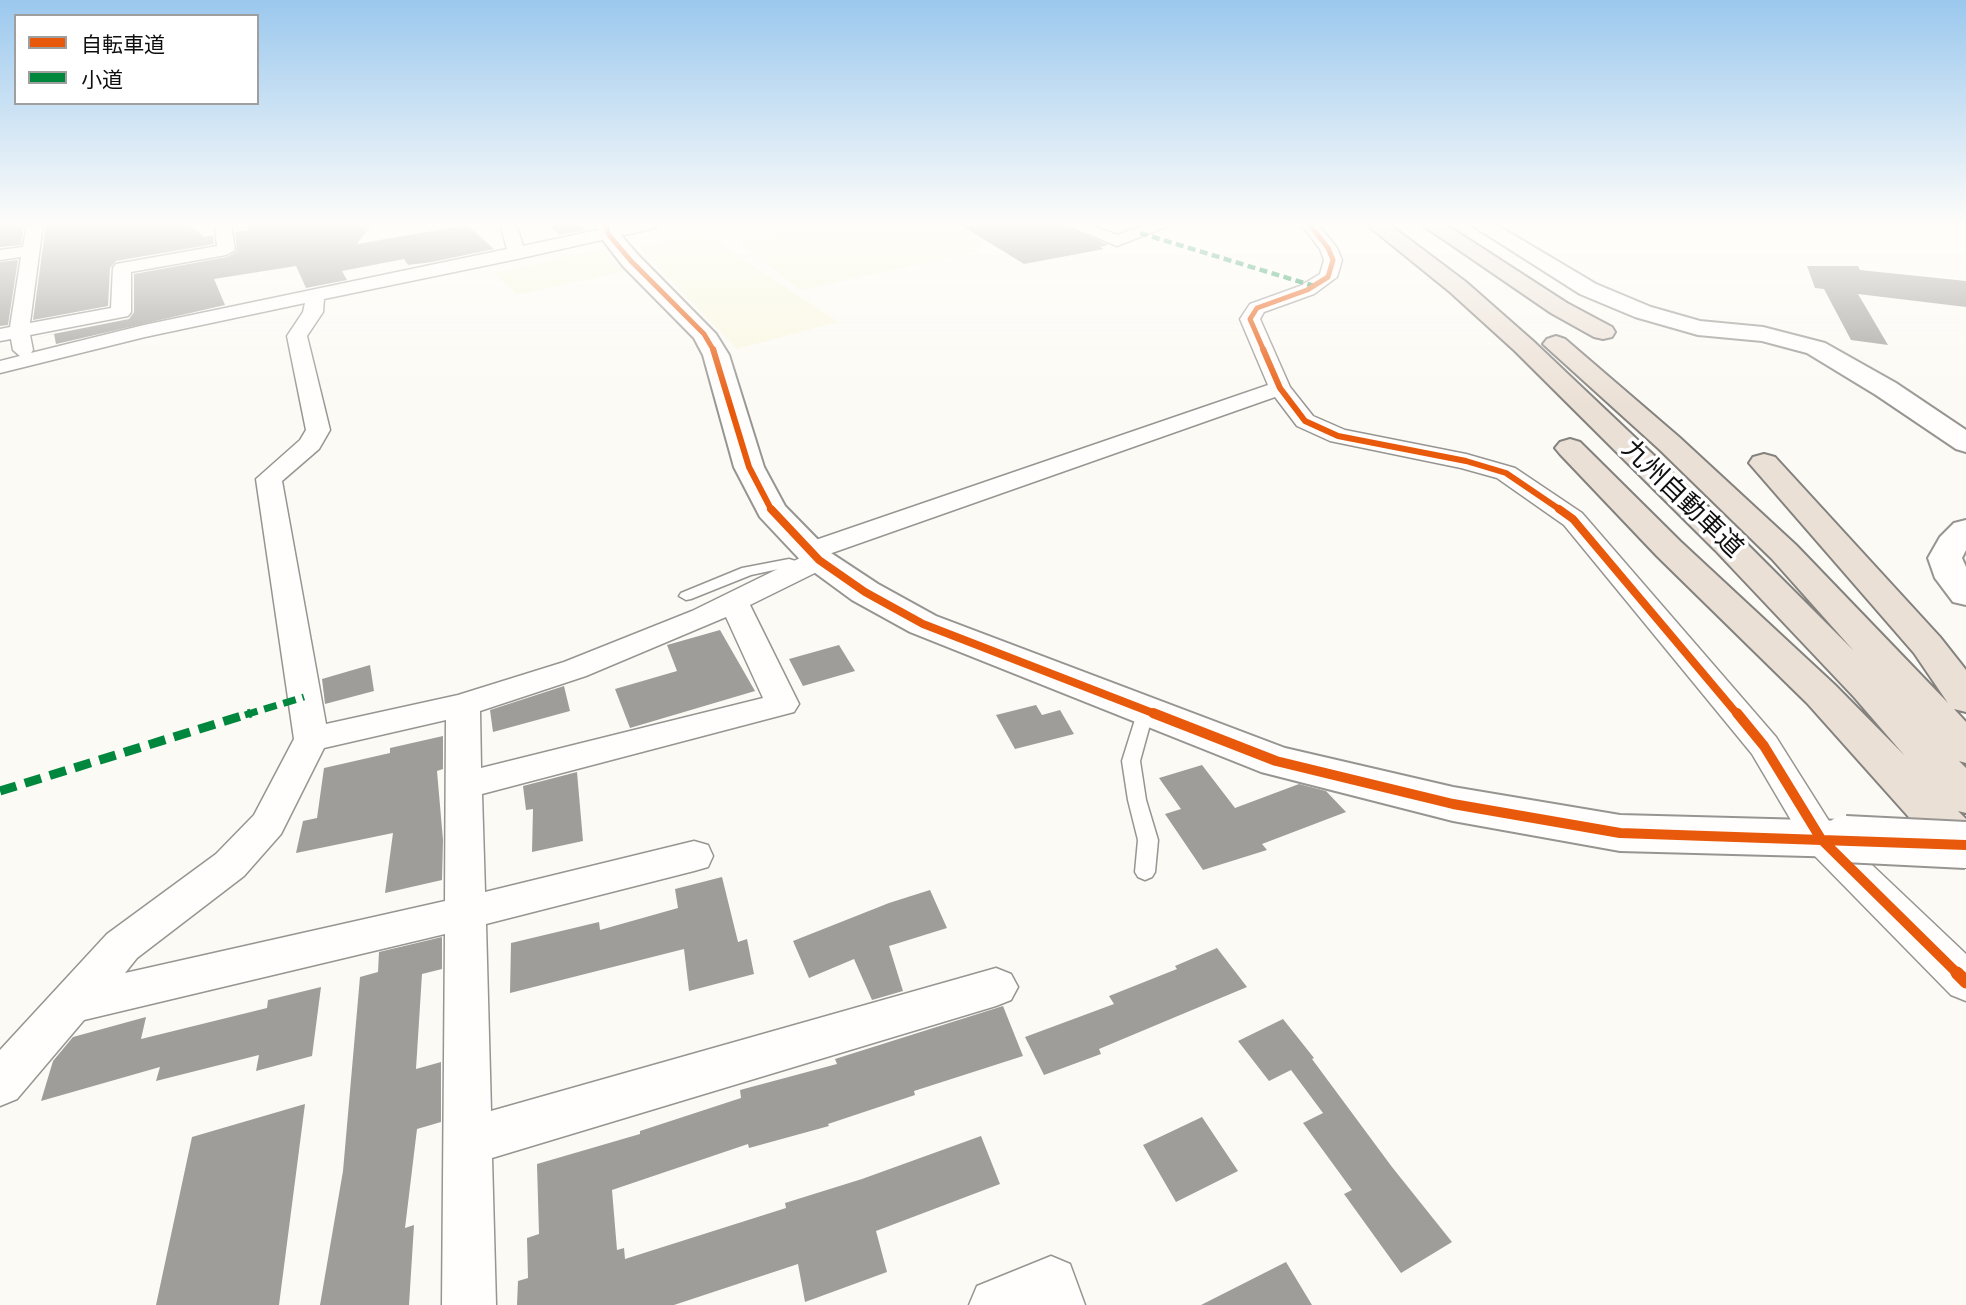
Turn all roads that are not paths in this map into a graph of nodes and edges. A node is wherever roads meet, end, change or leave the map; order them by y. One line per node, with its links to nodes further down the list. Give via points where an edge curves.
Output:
1 (17, 285): 12 (street)
2 (122, 285): 12 (street, via 121,312)
3 (368, 285): 10 (street)
4 (655, 285): 20 (street, via 704,334 716,355 757,486)
5 (1315, 285): 15 (street, via 1257,308 1250,319)
6 (1454, 285): 30 (highway, 九州自動車道, via 1717,533)
7 (1483, 285): 28 (highway, 九州自動車道, via 1575,359 1784,552)
8 (1523, 285): 11 (highway)
9 (1581, 285): 16 (street, via 1643,312 1698,328 1763,334 1815,348)
10 (314, 296): 13 (street, via 145,331); 27 (street, via 313,313 297,336 318,430 310,444 268,480)
11 (1602, 332)
12 (9, 333): 13 (street)
13 (26, 362): 14 (street)
14 (0, 367)
15 (1280, 388): 20 (street); 31 (street, via 1305,421 1338,436 1506,473 1573,519 1764,746)
16 (1966, 443)
17 (1570, 449): 32 (highway, via 1821,694)
18 (1764, 463): 24 (highway, via 1927,645)
19 (1966, 530): 21 (street, via 1945,558 1953,579)
20 (811, 560): 22 (lane, via 758,569); 23 (street); 26 (street, via 923,624)
21 (1966, 594)
22 (686, 596)
23 (734, 602): 25 (street, via 575,669); 29 (street, via 782,704)
24 (1966, 699)
25 (463, 705): 27 (street); 29 (street)
26 (1146, 710): 31 (street, via 1276,761 1453,804 1620,834); 34 (lane, via 1131,761 1148,840)
27 (311, 739): 38 (street, via 268,824 230,865 122,946)
28 (1966, 748)
29 (464, 786): 35 (street)
30 (1966, 797)
31 (1833, 839): 32 (street, bridge); 36 (street)
32 (1966, 847)
33 (694, 856): 35 (street)
34 (1145, 872)
35 (465, 913): 38 (street); 40 (street)
36 (1966, 982)
37 (996, 987): 40 (street)
38 (71, 1004): 39 (street)
39 (0, 1084)
40 (468, 1141): 41 (street)
41 (469, 1305)
42 (996, 1305): 43 (street, via 1051,1283)
43 (1058, 1305)

